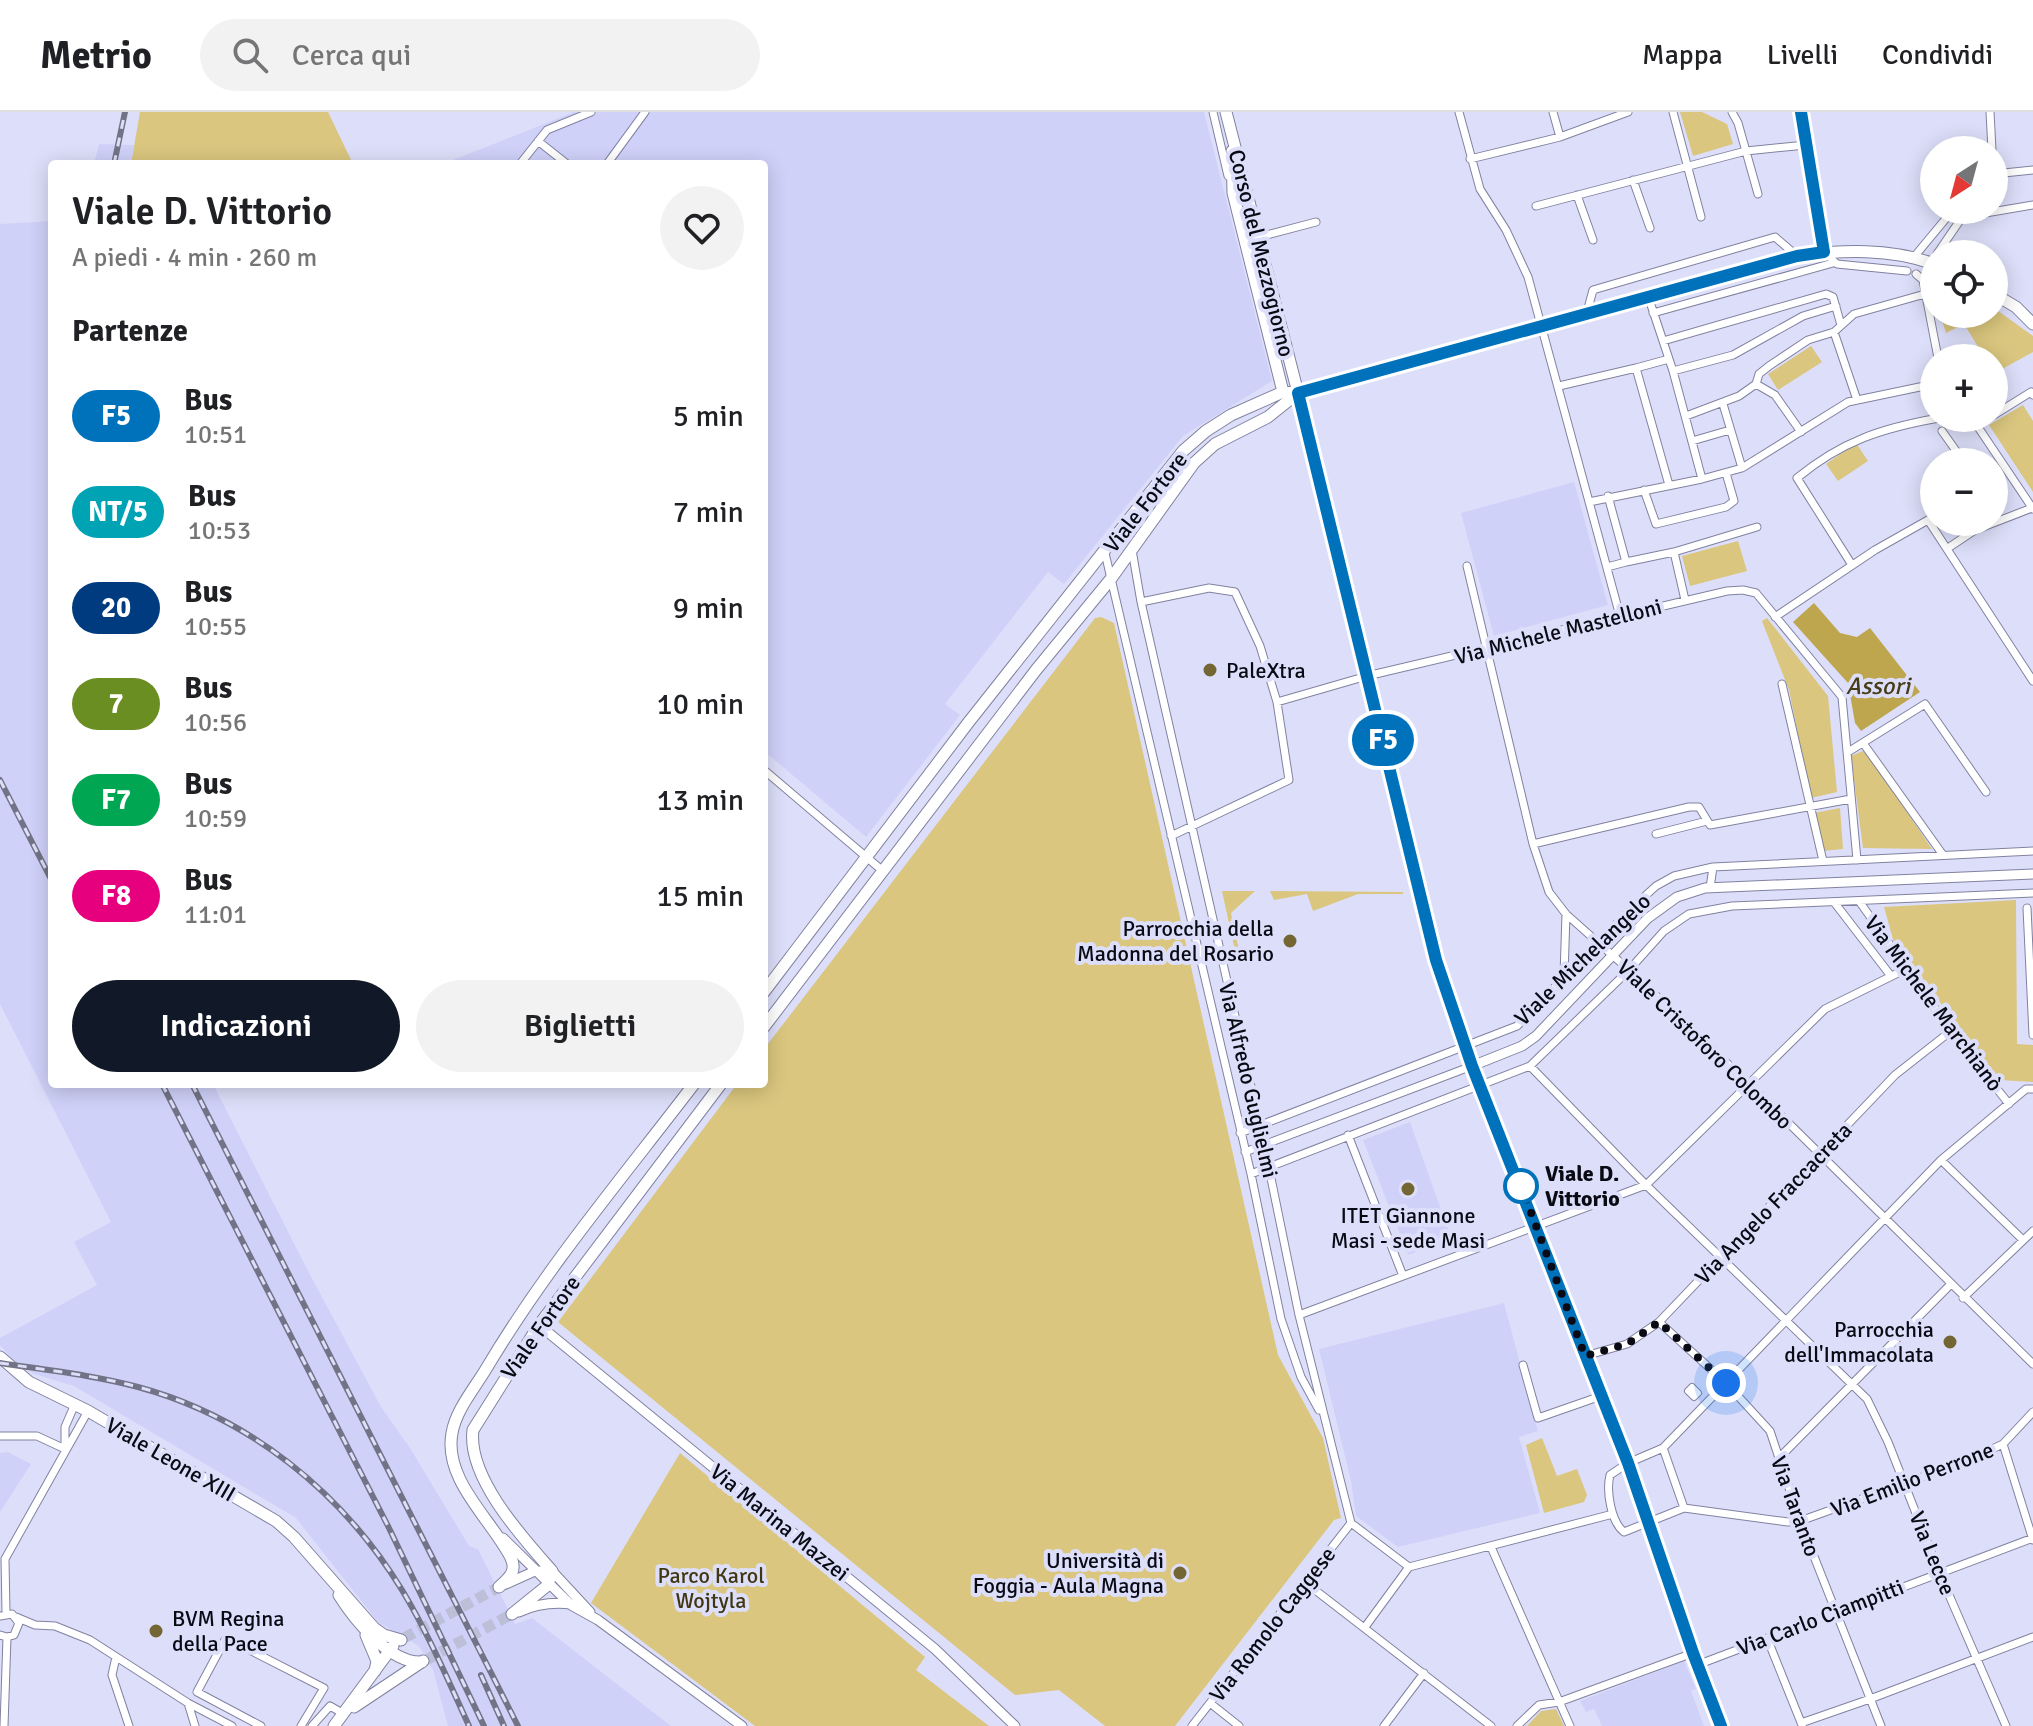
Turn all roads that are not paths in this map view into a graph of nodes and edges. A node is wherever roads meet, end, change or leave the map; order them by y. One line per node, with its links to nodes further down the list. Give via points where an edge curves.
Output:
1 (591, 112): 16 (street, via 547,130)
2 (645, 112): 22 (street)
3 (1213, 112): 27 (street, Corso del Mezzogiorno)
4 (1224, 112): 13 (main road, Corso del Mezzogiorno)
5 (1459, 112): 19 (street)
6 (1553, 112): 15 (street)
7 (1628, 112): 12 (street)
8 (1673, 112): 23 (street)
9 (1732, 112): 18 (street)
10 (1801, 112): 17 (street)
11 (1990, 112): 14 (street)
12 (1612, 114): 15 (street)
13 (1231, 133): 27 (main road); 37 (main road, Corso del Mezzogiorno)
14 (1991, 136)
15 (1560, 137): 19 (street)
16 (538, 141): 20 (street); 21 (street)
17 (1806, 145): 18 (street); 39 (street)
18 (1746, 151): 23 (street); 28 (street)
19 (1470, 159): 53 (street, via 1480,189 1528,277)
20 (523, 160)
21 (562, 160)
22 (610, 160)
23 (1688, 166): 26 (street); 33 (street)
24 (2033, 170): 25 (street)
25 (2008, 173)
26 (1633, 180): 29 (street); 36 (street)
27 (1233, 193): 64 (main road, Corso del Mezzogiorno)
28 (1758, 194)
29 (1577, 195): 31 (street); 38 (street)
30 (2033, 205): 32 (street)
31 (1536, 206)
32 (2008, 208)
33 (1701, 217)
34 (1316, 222): 37 (street)
35 (1943, 224): 41 (street)
36 (1650, 228)
37 (1259, 237): 65 (main road, Corso del Mezzogiorno)
38 (1593, 240)
39 (1824, 252): 40 (main road); 41 (main road); 43 (street)
40 (1797, 256): 48 (main road); 51 (street, via 1775,237 1593,290)
41 (1914, 257): 42 (main road)
42 (1920, 258)
43 (1833, 263): 44 (street); 52 (street)
44 (1907, 271)
45 (1916, 274): 46 (street)
46 (1920, 277)
47 (1920, 295): 55 (street, via 1854,314)
48 (1648, 296): 51 (main road); 52 (street)
49 (2008, 302): 54 (main road)
50 (1836, 306): 55 (street); 57 (street, via 1826,294); 60 (street, via 1803,316 1733,355)
51 (1587, 312): 53 (main road)
52 (1653, 313): 57 (street)
53 (1541, 324): 62 (street); 65 (main road)
54 (2033, 324)
55 (1841, 325): 56 (street)
56 (1834, 332): 61 (street, via 1808,340 1759,374); 67 (street)
57 (1663, 341): 58 (street)
58 (1669, 359): 59 (street); 60 (street)
59 (1636, 368): 62 (street); 79 (street)
60 (1673, 371): 70 (street)
61 (1756, 384): 68 (street); 73 (street, via 1775,395)
62 (1559, 386): 82 (street)
63 (1920, 387): 67 (street)
64 (1283, 392): 65 (main road, Viale Fortore); 92 (main road, Viale Fortore, via 1231,415 1192,442)
65 (1298, 393): 90 (main road, Viale Fortore, via 1268,417 1215,444 1194,463); 104 (street)
66 (2033, 395): 69 (street)
67 (1857, 400): 73 (street)
68 (1723, 404): 70 (street); 72 (street)
69 (2008, 407)
70 (1686, 416): 75 (street)
71 (1920, 422): 94 (street, via 1846,444 1797,478)
72 (1730, 430): 75 (street); 76 (street)
73 (1801, 432): 76 (street)
74 (1981, 432): 83 (street)
75 (1692, 441): 78 (street)
76 (1742, 468): 77 (street)
77 (1726, 473): 78 (street); 80 (street, via 1734,501 1726,507 1656,524)
78 (1702, 479): 79 (street)
79 (1669, 485): 80 (street)
80 (1644, 490): 81 (street)
81 (1608, 496): 82 (street); 93 (street)
82 (1589, 502): 96 (street)
83 (2033, 508): 84 (street)
84 (2008, 519)
85 (1920, 525): 94 (street)
86 (1757, 527): 91 (street)
87 (1941, 536): 89 (street)
88 (1966, 536): 89 (street)
89 (1948, 548): 103 (street)
90 (1132, 550): 97 (main road, Viale Fortore); 99 (street, Via Alfredo Guglielmi)
91 (1674, 552): 93 (street); 98 (street)
92 (1105, 553): 97 (street, Via Alfredo Guglielmi); 108 (main road, Viale Fortore)
93 (1626, 562): 96 (street)
94 (1852, 565): 101 (street)
95 (1467, 566): 102 (street, Viale Cristoforo Colombo)
96 (1607, 567): 100 (street)
97 (1110, 580): 109 (main road, Viale Fortore); 119 (street, Via Alfredo Guglielmi)
98 (1685, 600): 100 (street, Via Michele Mastelloni); 101 (street, Via Michele Mastelloni, via 1743,590 1756,593)
99 (1141, 602): 107 (street, via 1209,588 1235,592 1260,646); 117 (street, Via Alfredo Guglielmi)
100 (1620, 616): 102 (street, Via Michele Mastelloni)
101 (1775, 617): 111 (street, Via Michele Mastelloni, via 1842,697)
102 (1488, 649): 104 (street, Via Michele Mastelloni); 120 (street, Viale Cristoforo Colombo)
103 (2029, 668): 105 (street)
104 (1367, 676): 107 (street, Via Michele Mastelloni); 145 (street, via 1436,960)
105 (2033, 681)
106 (1782, 684): 115 (street)
107 (1277, 702): 117 (street, via 1289,780)
108 (968, 723): 109 (main road); 123 (main road, Viale Fortore)
109 (984, 737): 127 (main road, Viale Fortore)
110 (1863, 743): 111 (street); 113 (street, via 1925,704); 122 (street)
111 (1848, 752): 114 (street, Via Michele Mastelloni)
112 (768, 773): 123 (street)
113 (1986, 792)
114 (1851, 799): 115 (street); 124 (street, Via Michele Mastelloni)
115 (1809, 806): 116 (street, via 1710,825); 125 (street)
116 (1707, 821): 118 (street); 120 (street, via 1699,807 1689,807)
117 (1192, 825): 119 (street); 154 (street, Via Alfredo Guglielmi)
118 (1656, 834)
119 (1171, 836): 155 (street, Via Alfredo Guglielmi)
120 (1533, 844): 134 (street, Viale Cristoforo Colombo, via 1549,892)
121 (2033, 851): 122 (street, Viale Michelangelo)
122 (1943, 855): 124 (street, Viale Michelangelo)
123 (867, 858): 127 (street); 141 (main road, Viale Fortore)
124 (1857, 860): 125 (street, Viale Michelangelo)
125 (1823, 861): 126 (street, Viale Michelangelo)
126 (1713, 867): 129 (street); 135 (street, Viale Michelangelo, via 1656,886)
127 (884, 872): 142 (main road, Viale Fortore)
128 (2033, 874): 129 (street, Viale Michelangelo)
129 (1710, 888): 136 (street, Viale Michelangelo, via 1677,897)
130 (2033, 893): 131 (street, Viale Michelangelo)
131 (1859, 901): 132 (street, Viale Michelangelo); 137 (street, Via Michele Marchianò)
132 (1834, 902): 138 (street, Viale Michelangelo, via 1732,906 1689,914 1664,931); 140 (street)
133 (2027, 908): 144 (street)
134 (1566, 914): 135 (street, Viale Cristoforo Colombo); 139 (street)
135 (1598, 943): 136 (street, Viale Cristoforo Colombo); 139 (street, Viale Michelangelo)
136 (1612, 956): 138 (street, Viale Cristoforo Colombo); 146 (street, Viale Michelangelo, via 1536,1036)
137 (1906, 969): 140 (street); 143 (street, Via Michele Marchianò)
138 (1629, 970): 147 (street, Viale Michelangelo); 148 (street, Viale Cristoforo Colombo)
139 (1564, 976): 145 (street, Viale Michelangelo, via 1517,1026)
140 (1891, 976): 148 (street, via 1825,1009)
141 (768, 987)
142 (768, 1022)
143 (1951, 1031): 153 (street, Via Michele Marchianò); 159 (street, Via Angelo Fraccacreta, via 1895,1075)
144 (2033, 1035)
145 (1465, 1046): 146 (street); 154 (street, Viale Michelangelo)
146 (1472, 1066): 149 (street); 157 (street, Viale Michelangelo)
147 (1530, 1066): 149 (street, Viale Michelangelo); 163 (street)
148 (1749, 1084): 159 (street, Viale Cristoforo Colombo); 163 (street)
149 (1480, 1085): 156 (street, Viale Michelangelo); 165 (street)
150 (691, 1088): 174 (main road, Viale Fortore)
151 (718, 1088): 178 (main road, Viale Fortore)
152 (2033, 1089): 153 (street)
153 (2009, 1104): 160 (street)
154 (1259, 1124): 155 (street, Viale Michelangelo); 157 (street, Via Alfredo Guglielmi)
155 (1240, 1133): 158 (street, Via Alfredo Guglielmi)
156 (1348, 1135): 161 (street, Viale Michelangelo); 171 (street)
157 (1264, 1144): 158 (street, Viale Michelangelo); 161 (street, Via Alfredo Guglielmi)
158 (1245, 1152): 162 (street, Via Alfredo Guglielmi)
159 (1821, 1155): 164 (street, Viale Cristoforo Colombo); 170 (street, Via Angelo Fraccacreta)
160 (1941, 1160): 164 (street); 169 (street)
161 (1269, 1167): 162 (street, Viale Michelangelo); 167 (street, Via Alfredo Guglielmi)
162 (1251, 1174): 168 (street, Via Alfredo Guglielmi)
163 (1646, 1185): 165 (street); 170 (street)
164 (1885, 1219): 172 (street, Viale Cristoforo Colombo); 176 (street)
165 (1536, 1225): 171 (street); 179 (street)
166 (2033, 1231): 169 (street)
167 (1283, 1236): 168 (street); 175 (street, Via Alfredo Guglielmi)
168 (1264, 1239): 189 (street, Via Alfredo Guglielmi, via 1281,1319 1301,1377)
169 (2023, 1240): 173 (street)
170 (1720, 1257): 176 (street); 177 (street, Via Angelo Fraccacreta)
171 (1403, 1276): 175 (street)
172 (1950, 1285): 173 (street, Viale Cristoforo Colombo); 184 (street)
173 (1963, 1298): 181 (street, Viale Cristoforo Colombo)
174 (525, 1306): 178 (main road); 202 (main road, Viale Fortore, via 452,1431 453,1458 468,1496)
175 (1299, 1315): 189 (street, Via Alfredo Guglielmi)
176 (1785, 1321): 183 (street); 184 (street)
177 (1659, 1322): 179 (street, Via Angelo Fraccacreta, via 1627,1344); 183 (street, Via Taranto)
178 (539, 1325): 207 (main road, Viale Fortore, via 486,1407 471,1445 504,1511); 249 (street, Via Marina Mazzei, via 935,1649)
179 (1585, 1356): 185 (street)
180 (0, 1357): 186 (main road, Viale Leone XIII, via 29,1382)
181 (2033, 1364)
182 (1523, 1365): 185 (street, via 1538,1418)
183 (1726, 1383): 192 (street); 194 (street, Via Taranto, via 1770,1431)
184 (1852, 1385): 194 (street); 196 (street, Via Lecce, via 1867,1399)
185 (1601, 1396): 195 (street)
186 (75, 1404): 187 (main road, Viale Leone XIII); 193 (street, via 65,1427)
187 (88, 1411): 193 (street); 209 (main road, Viale Leone XIII, via 276,1521)
188 (2033, 1412): 191 (street, Via Emilio Perrone)
189 (1325, 1422): 200 (street, Via Alfredo Guglielmi)
190 (0, 1436): 193 (street, via 37,1436)
191 (2003, 1444): 196 (street, Via Emilio Perrone); 203 (street)
192 (1663, 1448): 195 (street); 197 (street)
193 (65, 1449): 215 (street, via 5,1559)
194 (1778, 1459): 199 (street, Via Taranto)
195 (1628, 1463): 198 (street, via 1610,1475); 201 (street)
196 (1904, 1482): 199 (street, Via Emilio Perrone); 208 (street, Via Lecce)
197 (1684, 1508): 199 (street, Via Emilio Perrone); 201 (street)
198 (1613, 1514): 201 (street, via 1624,1532); 204 (street)
199 (1800, 1521): 214 (street, Via Taranto)
200 (1351, 1523): 205 (street); 210 (street, Via Romolo Caggese)
201 (1648, 1524): 227 (street)
202 (492, 1526): 206 (street, Viale Fortore); 212 (main road, via 512,1559 510,1576)
203 (2033, 1539): 208 (street, Via Carlo Ciampitti)
204 (1491, 1547): 205 (street); 235 (street)
205 (1409, 1567): 221 (street)
206 (535, 1571): 207 (street); 211 (street, Viale Fortore); 212 (street)
207 (552, 1571): 211 (main road); 219 (street)
208 (1939, 1572): 214 (street, Via Carlo Ciampitti); 229 (street, Via Lecce)
209 (329, 1578): 218 (main road, Viale Leone XIII); 226 (main road, Viale Leone XIII, via 379,1632 402,1639)
210 (1306, 1583): 221 (street); 237 (street, Via Romolo Caggese)
211 (548, 1585): 213 (street, Viale Fortore); 216 (main road)
212 (499, 1587)
213 (571, 1605): 216 (street, via 556,1602); 219 (street, Viale Fortore)
214 (1835, 1611): 225 (street, Via Carlo Ciampitti); 234 (street, Via Taranto)
215 (3, 1614): 217 (street)
216 (512, 1614)
217 (16, 1617): 220 (street); 222 (street)
218 (355, 1617): 226 (main road, Viale Leone XIII); 232 (main road, Viale Leone XIII, via 375,1652)
219 (598, 1620): 248 (street)
220 (35, 1625): 222 (street); 228 (street, via 55,1626)
221 (1365, 1627): 231 (street)
222 (16, 1633): 223 (street)
223 (3, 1636): 233 (street)
224 (2033, 1637): 229 (street)
225 (1767, 1638): 230 (street, Via Carlo Ciampitti); 239 (street)
226 (390, 1651): 232 (main road); 238 (main road, Viale Leone XIII, via 412,1662 424,1661)
227 (1693, 1653): 230 (street); 235 (street)
228 (116, 1657): 236 (street); 241 (street, via 112,1675)
229 (1976, 1658): 234 (street); 258 (street, Via Lecce)
230 (1697, 1665): 256 (street)
231 (1424, 1673): 252 (street); 253 (street)
232 (374, 1674): 238 (main road)
233 (2, 1692): 240 (street)
234 (1870, 1699): 239 (street); 257 (street, Via Taranto)
235 (1559, 1702): 254 (street, via 1539,1705); 255 (street)
236 (188, 1703): 242 (street); 243 (street)
237 (1210, 1703): 250 (street, Via Romolo Caggese); 251 (street)
238 (344, 1714): 246 (street, via 330,1706); 247 (main road)
239 (1801, 1724)
240 (4, 1726)
241 (129, 1726)
242 (195, 1726)
243 (232, 1726)
244 (261, 1726): 245 (street, via 197,1692 226,1638 324,1688)
245 (301, 1726)
246 (312, 1726)
247 (334, 1726)
248 (742, 1726)
249 (1015, 1726)
250 (1192, 1726)
251 (1239, 1726)
252 (1384, 1726)
253 (1491, 1726)
254 (1517, 1726)
255 (1570, 1726)
256 (1721, 1726)
257 (1881, 1726)
258 (2006, 1726)

